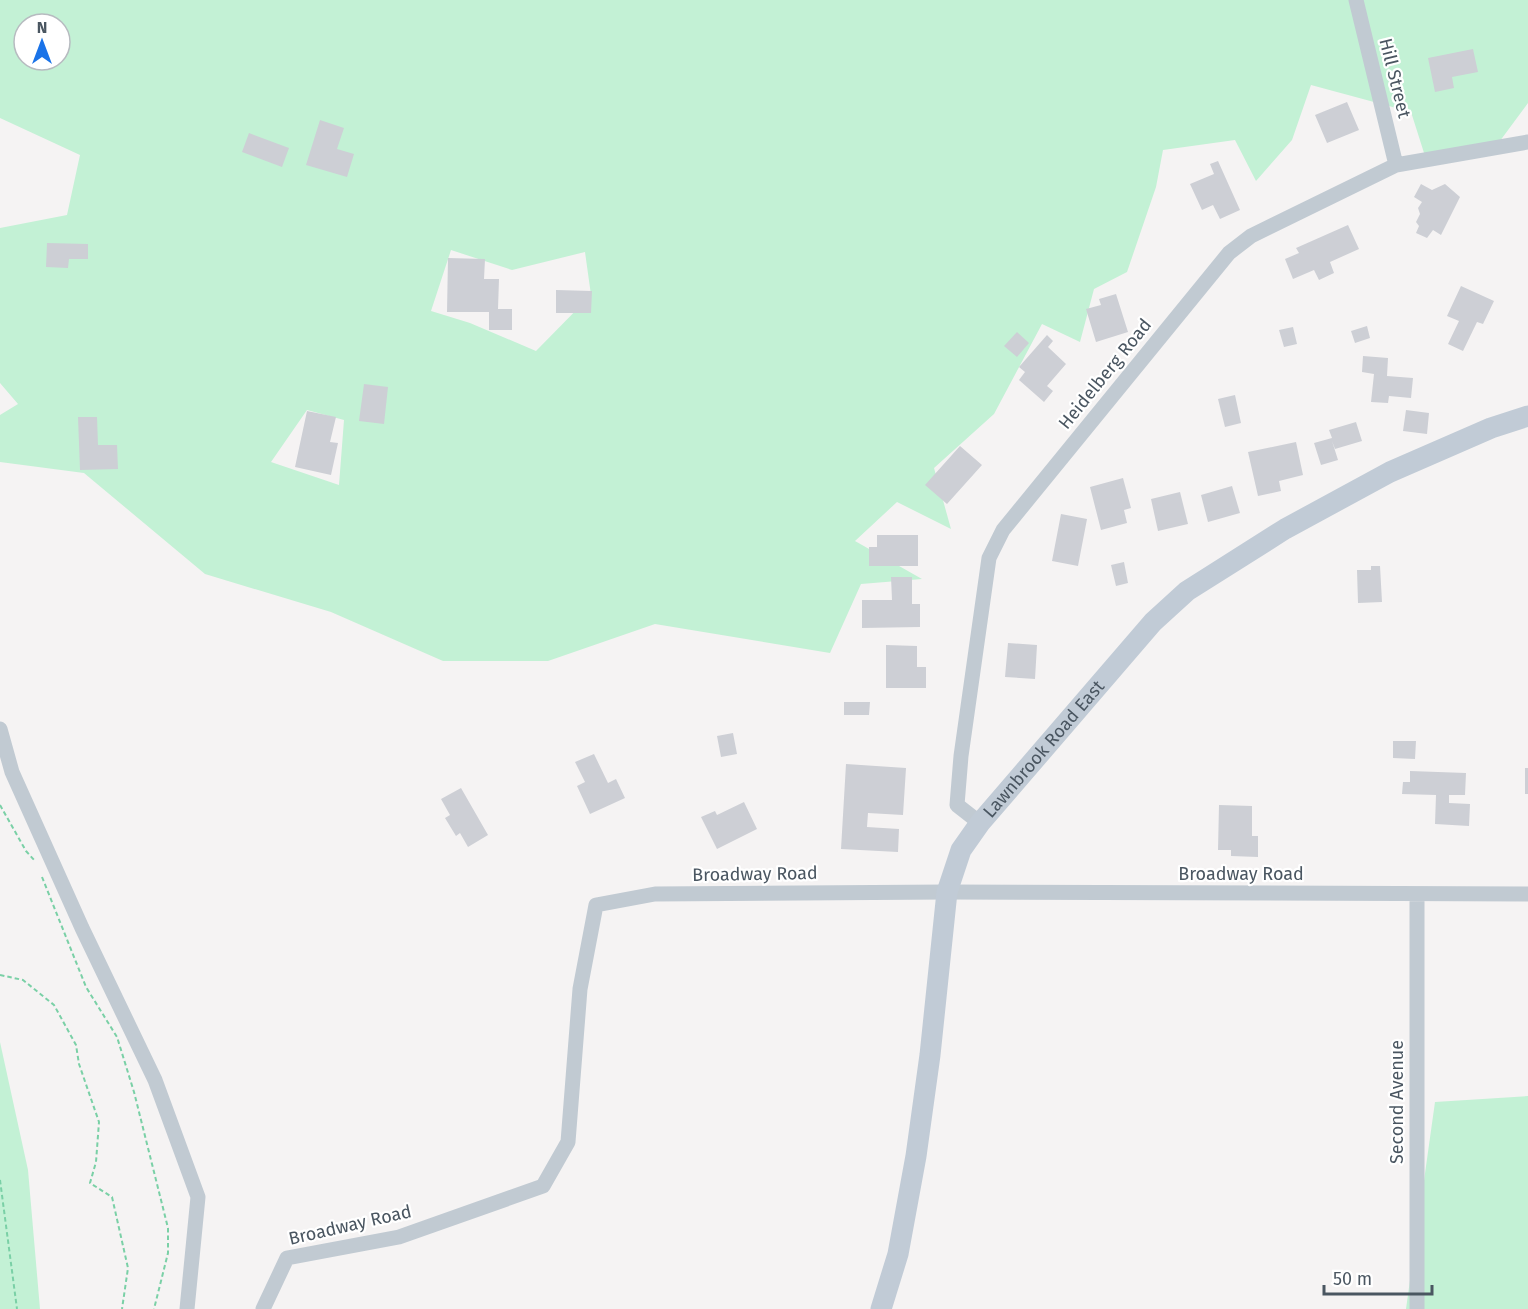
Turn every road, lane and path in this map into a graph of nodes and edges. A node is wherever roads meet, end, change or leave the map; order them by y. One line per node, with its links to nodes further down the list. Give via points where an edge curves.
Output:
1 (1356, 0): 3 (street, Hill Street)
2 (1528, 142): 3 (street, Heidelberg Road)
3 (1396, 165): 7 (street, Heidelberg Road, via 1251,236 1229,253 1003,530 989,558 957,806)
4 (1528, 416): 7 (street, Lawnbrook Road East, via 1390,472 1285,529 1187,591 1107,673)
5 (0, 729): 18 (street, via 12,772 155,1080 198,1197)
6 (0, 805): 8 (path)
7 (980, 823): 10 (street, Lawnbrook Road East, via 961,850)
8 (36, 862)
9 (40, 873): 17 (path, via 86,987 117,1037 134,1092 168,1228 168,1253)
10 (947, 892): 11 (street, Broadway Road); 19 (street, Broadway Road, via 656,894 596,905 580,989 568,1142 543,1186 399,1237 287,1258); 20 (street, Lawnbrook Road East, via 916,1156 898,1254)
11 (1417, 894): 12 (street, Broadway Road); 21 (street, Second Avenue)
12 (1528, 894)
13 (0, 975): 16 (path, via 23,980 54,1005 76,1045 99,1122 90,1183 112,1197 128,1268)
14 (0, 1180): 15 (path)
15 (17, 1309)
16 (122, 1309)
17 (154, 1309)
18 (187, 1309)
19 (263, 1309)
20 (881, 1309)
21 (1417, 1309)

